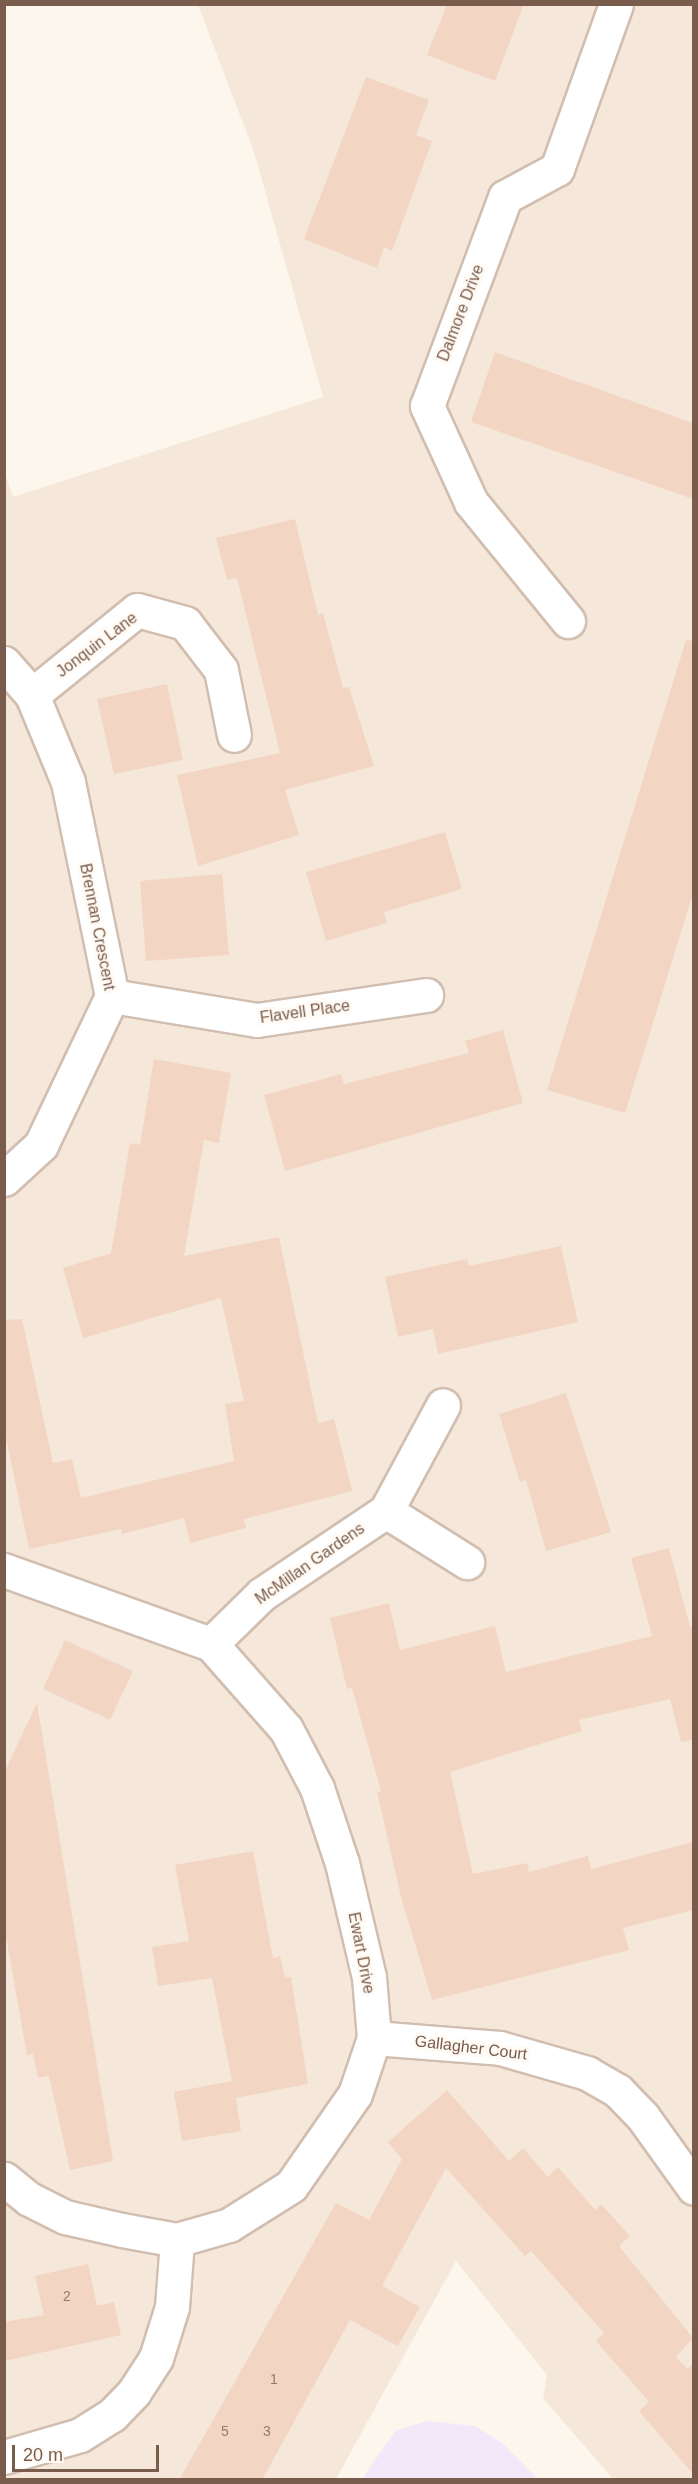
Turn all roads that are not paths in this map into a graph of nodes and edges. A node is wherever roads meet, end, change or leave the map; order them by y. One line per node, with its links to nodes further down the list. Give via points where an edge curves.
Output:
1 (616, 4): 2 (street, Dalmore Drive, via 557,169 505,197 427,406 471,502)
2 (568, 621)
3 (4, 663): 4 (street, Brennan Crescent)
4 (32, 695): 5 (street, Jonquin Lane, via 137,610 185,623 192,632 221,670); 7 (street, Brennan Crescent, via 68,782)
5 (234, 735)
6 (426, 994): 7 (street, Flavell Place, via 257,1020)
7 (112, 996): 8 (street, Brennan Crescent, via 41,1145)
8 (4, 1179)
9 (443, 1405): 10 (street, McMillan Gardens)
10 (386, 1511): 11 (street); 13 (street, McMillan Gardens, via 262,1594)
11 (467, 1562)
12 (4, 1570): 13 (street, Ewart Drive)
13 (211, 1644): 14 (street, Ewart Drive, via 286,1729 317,1788 342,1863 369,1977)
14 (374, 2038): 16 (street, Gallagher Court, via 500,2048 587,2073 618,2091 643,2117); 17 (street, Ewart Drive, via 355,2094 291,2186 229,2225)
15 (4, 2179): 17 (street, Ewart Drive, via 29,2199 65,2217)
16 (693, 2188)
17 (177, 2240): 18 (street, via 172,2307 156,2358 134,2392 112,2415 81,2436)
18 (4, 2457)

